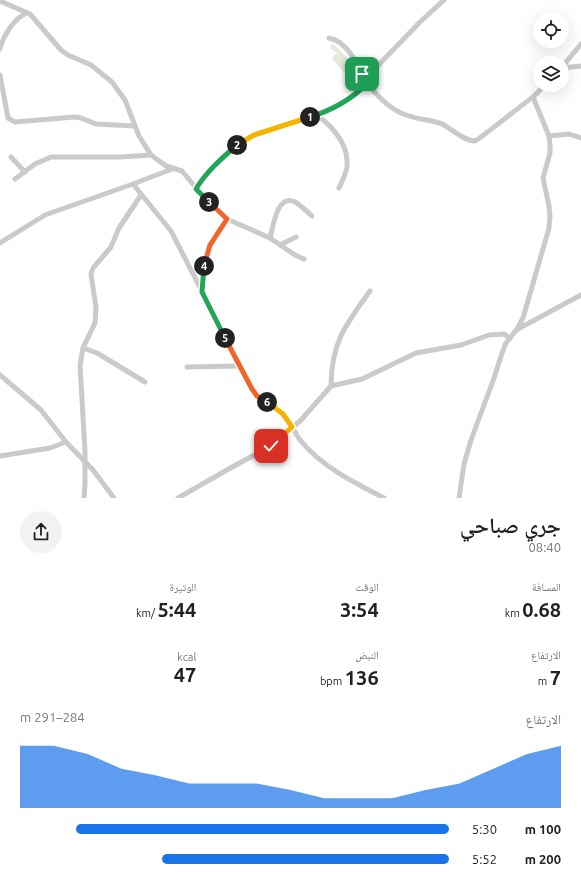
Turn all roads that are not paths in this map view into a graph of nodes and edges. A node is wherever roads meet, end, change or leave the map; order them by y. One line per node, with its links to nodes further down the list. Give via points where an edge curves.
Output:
1 (444, 0): 12 (street, via 420,22)
2 (0, 1): 3 (street)
3 (27, 13): 5 (street, via 15,23); 16 (street, via 32,15 61,50 91,65 112,82 126,100)
4 (329, 38): 12 (street, via 347,50)
5 (2, 40): 7 (street)
6 (581, 44): 8 (street)
7 (0, 49)
8 (569, 59)
9 (581, 66): 10 (street)
10 (569, 67)
11 (0, 74): 16 (street, via 6,112 8,118 15,122 74,116 96,124)
12 (366, 81): 14 (street, via 375,93 398,112 439,123 466,139 475,141); 15 (street, via 355,94)
13 (538, 92): 14 (street)
14 (533, 97): 17 (street)
15 (317, 115): 25 (street, via 336,133 345,148 347,168); 26 (street, via 260,132 241,142 215,165)
16 (134, 126): 19 (street)
17 (549, 136): 18 (street, via 569,134); 38 (street, via 550,153 543,178 549,206 549,228)
18 (581, 138)
19 (151, 155): 21 (street); 22 (street, via 51,157)
20 (11, 157): 22 (street)
21 (172, 169): 24 (street); 26 (street, via 182,171)
22 (25, 172): 23 (street)
23 (15, 179)
24 (133, 184): 27 (street); 32 (street, via 45,215)
25 (339, 188)
26 (196, 189): 29 (street)
27 (141, 195): 36 (street, via 171,232); 40 (street, via 118,228 111,247 92,268 95,323)
28 (312, 216): 31 (street, via 295,202 288,200 283,203 275,219)
29 (227, 219): 31 (street); 36 (street, via 206,256)
30 (296, 237): 33 (street)
31 (270, 238): 33 (street)
32 (0, 243)
33 (280, 245): 34 (street)
34 (304, 259)
35 (370, 291): 45 (street, via 350,319 334,350)
36 (202, 292): 41 (street)
37 (581, 297): 38 (street)
38 (518, 329): 39 (street)
39 (510, 338): 45 (street, via 504,334 494,334 461,345 416,352 362,379); 55 (street, via 502,353 471,440)
40 (84, 348): 44 (street); 49 (street, via 80,365)
41 (240, 366): 42 (street); 46 (street, via 257,396 283,414)
42 (187, 367)
43 (0, 375): 47 (street, via 41,410)
44 (145, 382)
45 (331, 386): 46 (street)
46 (292, 427): 50 (street, via 301,441 320,459); 53 (street, via 263,451)
47 (66, 442): 48 (street, via 50,448); 49 (street)
48 (0, 456)
49 (85, 462): 51 (street); 52 (street)
50 (378, 497): 54 (street)
51 (84, 498)
52 (114, 498)
53 (178, 498)
54 (384, 498)
55 (459, 498)

